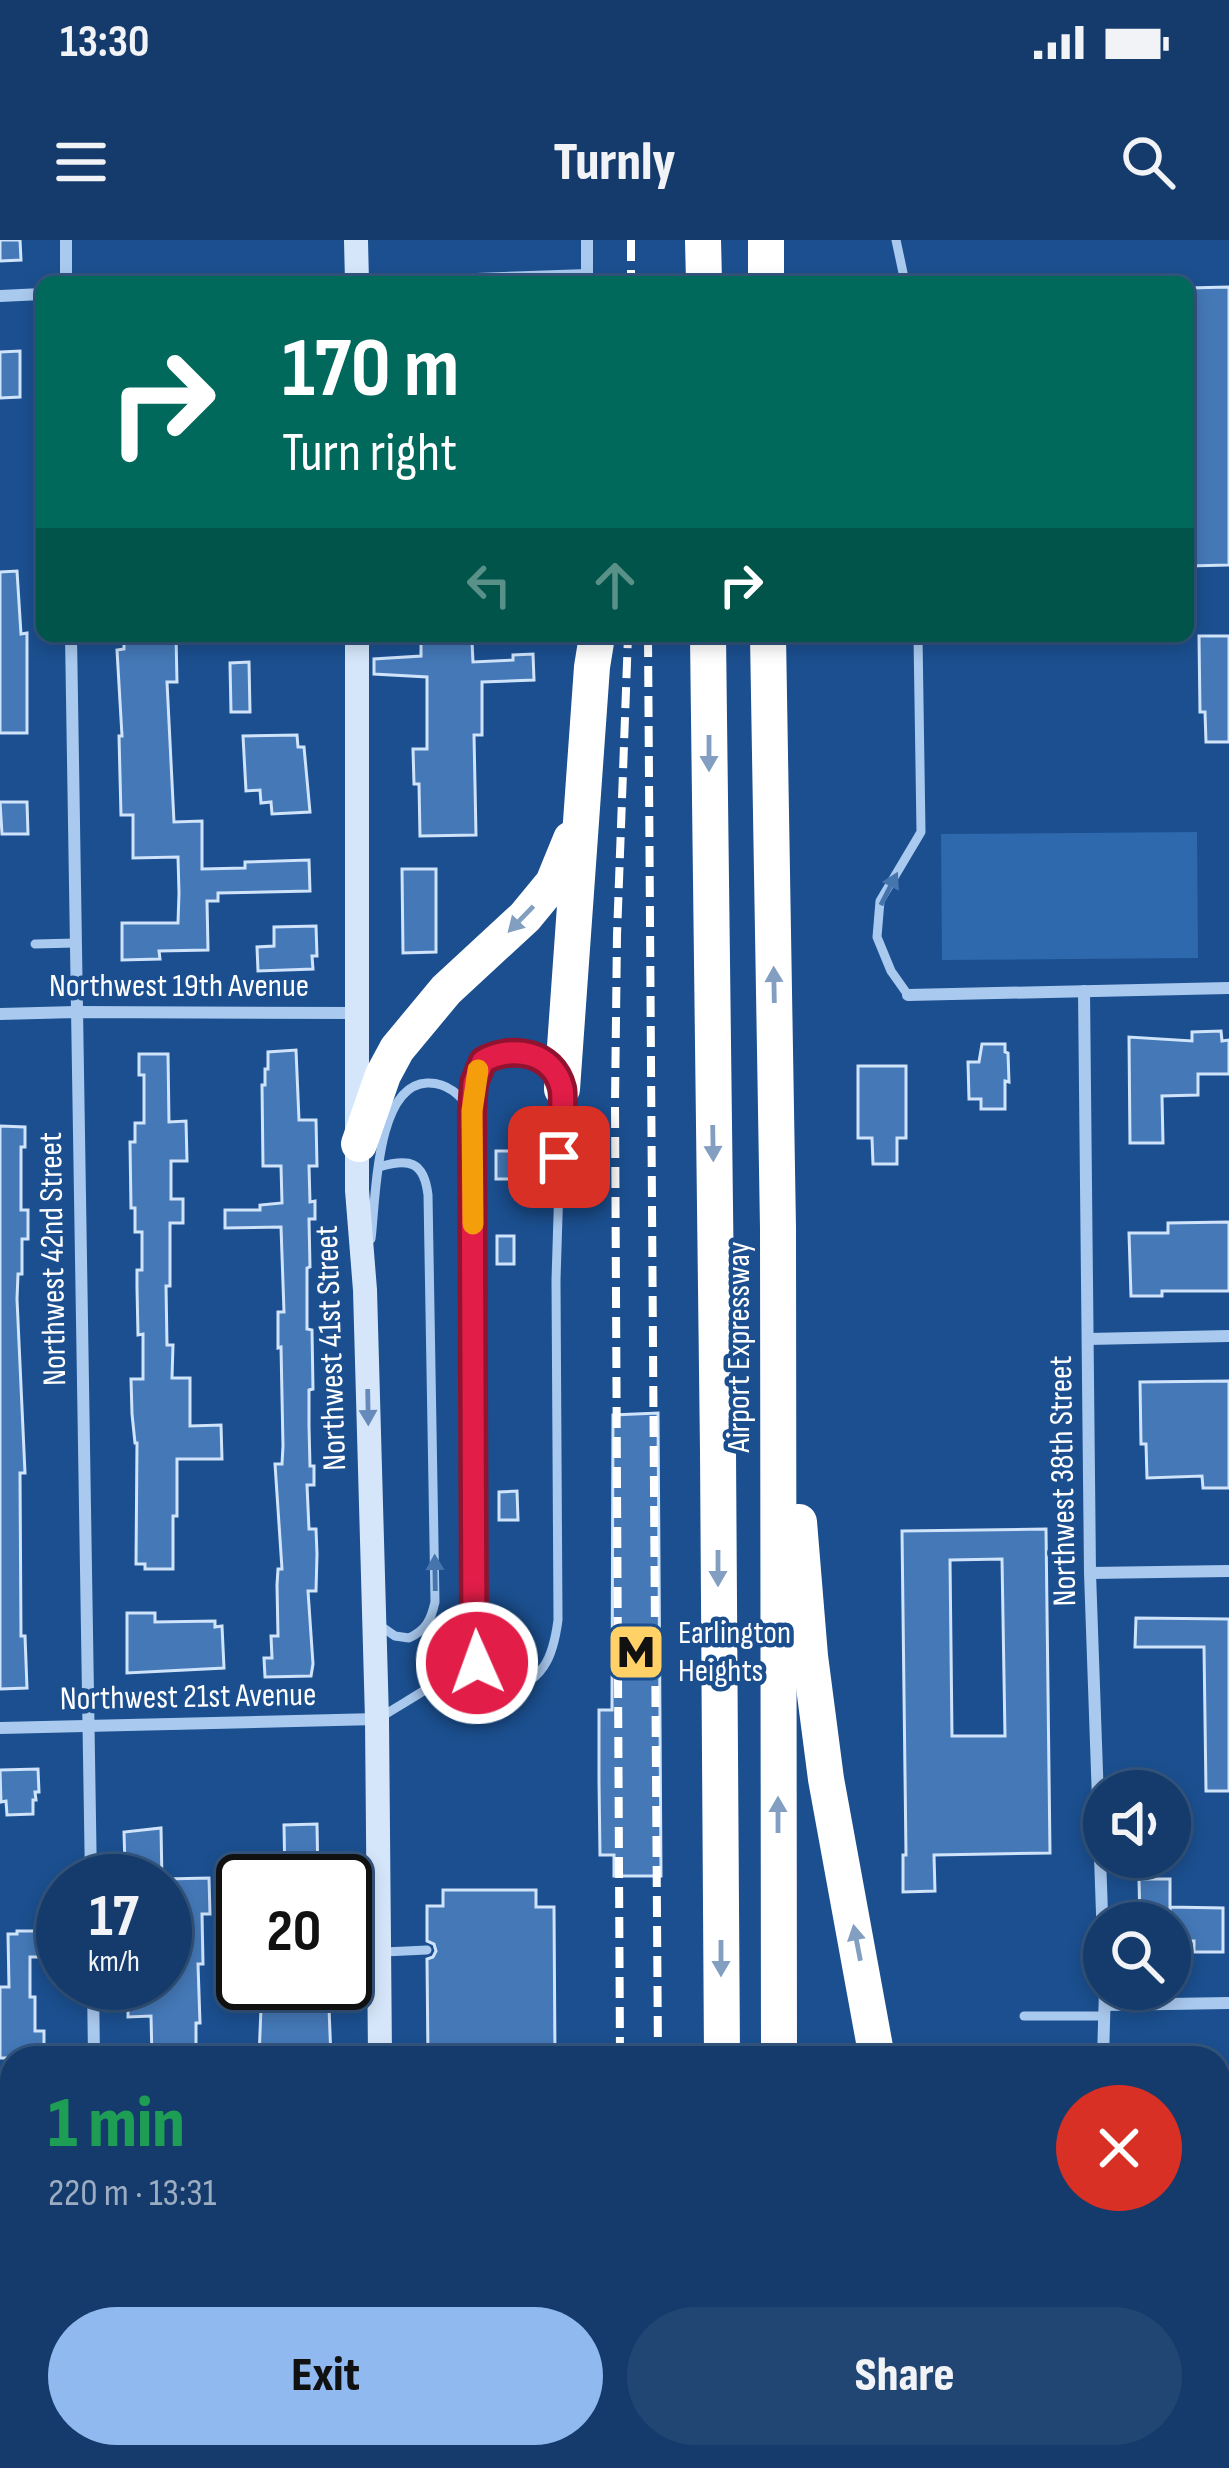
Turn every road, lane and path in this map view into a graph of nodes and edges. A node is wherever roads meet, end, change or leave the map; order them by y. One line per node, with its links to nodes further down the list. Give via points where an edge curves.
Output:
1 (65, 240): 6 (street)
2 (356, 240): 7 (main road)
3 (587, 240): 8 (street, via 587,275)
4 (766, 240): 9 (highway)
5 (896, 240): 10 (lane)
6 (66, 276)
7 (357, 276)
8 (559, 276)
9 (766, 276)
10 (904, 276)
11 (36, 294): 12 (street)
12 (0, 296)
13 (71, 642): 20 (street, Northwest 42nd Street)
14 (357, 642): 26 (main road, Northwest 41st Street)
15 (596, 642): 19 (highway)
16 (708, 642): 52 (highway, Airport Expressway, one-way to 52)
17 (768, 642): 31 (highway, Airport Expressway, one-way to 17)
18 (918, 642): 24 (lane, one-way to 18, via 877,937 880,901 921,832)
19 (585, 777): 28 (highway); 30 (highway, one-way to 30, via 553,883 397,1049 383,1075)
20 (75, 943): 21 (lane); 25 (street, Northwest 42nd Street)
21 (35, 944)
22 (1229, 988): 23 (street)
23 (1084, 991): 24 (street); 33 (street, Northwest 38th Street)
24 (908, 995)
25 (76, 1012): 26 (street, Northwest 19th Avenue); 27 (street, Northwest 19th Avenue); 39 (street, Northwest 42nd Street)
26 (358, 1012): 30 (main road, Northwest 41st Street)
27 (0, 1014)
28 (562, 1089): 29 (lane, via 541,1059 504,1052 477,1071); 37 (lane, via 558,1620 545,1665 524,1683 490,1680)
29 (472, 1111): 30 (lane, via 451,1089 412,1085); 37 (lane)
30 (369, 1155): 36 (main road, Northwest 41st Street, one-way to 36, via 357,1190); 36 (lane, one-way to 30, via 409,1638 426,1627 435,1602 428,1195 414,1164)
31 (778, 1228): 53 (highway, Airport Expressway, one-way to 31); 54 (highway, one-way to 31, via 810,1656)
32 (1229, 1336): 33 (street)
33 (1088, 1339): 35 (street, Northwest 38th Street)
34 (1229, 1571): 35 (street)
35 (1090, 1573): 42 (street, Northwest 38th Street)
36 (374, 1620): 38 (main road, Northwest 41st Street)
37 (474, 1649): 38 (lane)
38 (377, 1719): 39 (street, Northwest 21st Avenue); 44 (main road, Northwest 41st Street)
39 (88, 1726): 40 (street, Northwest 21st Avenue); 41 (street, Northwest 42nd Street)
40 (0, 1728)
41 (90, 1854)
42 (1102, 1902)
43 (428, 1950): 44 (lane)
44 (378, 1952): 51 (main road, Northwest 41st Street)
45 (1229, 2003): 46 (street)
46 (1191, 2005)
47 (93, 2010): 50 (street)
48 (1104, 2010): 49 (lane); 55 (street)
49 (1024, 2016)
50 (94, 2046)
51 (380, 2046)
52 (722, 2046)
53 (779, 2046)
54 (875, 2046)
55 (1103, 2046)

